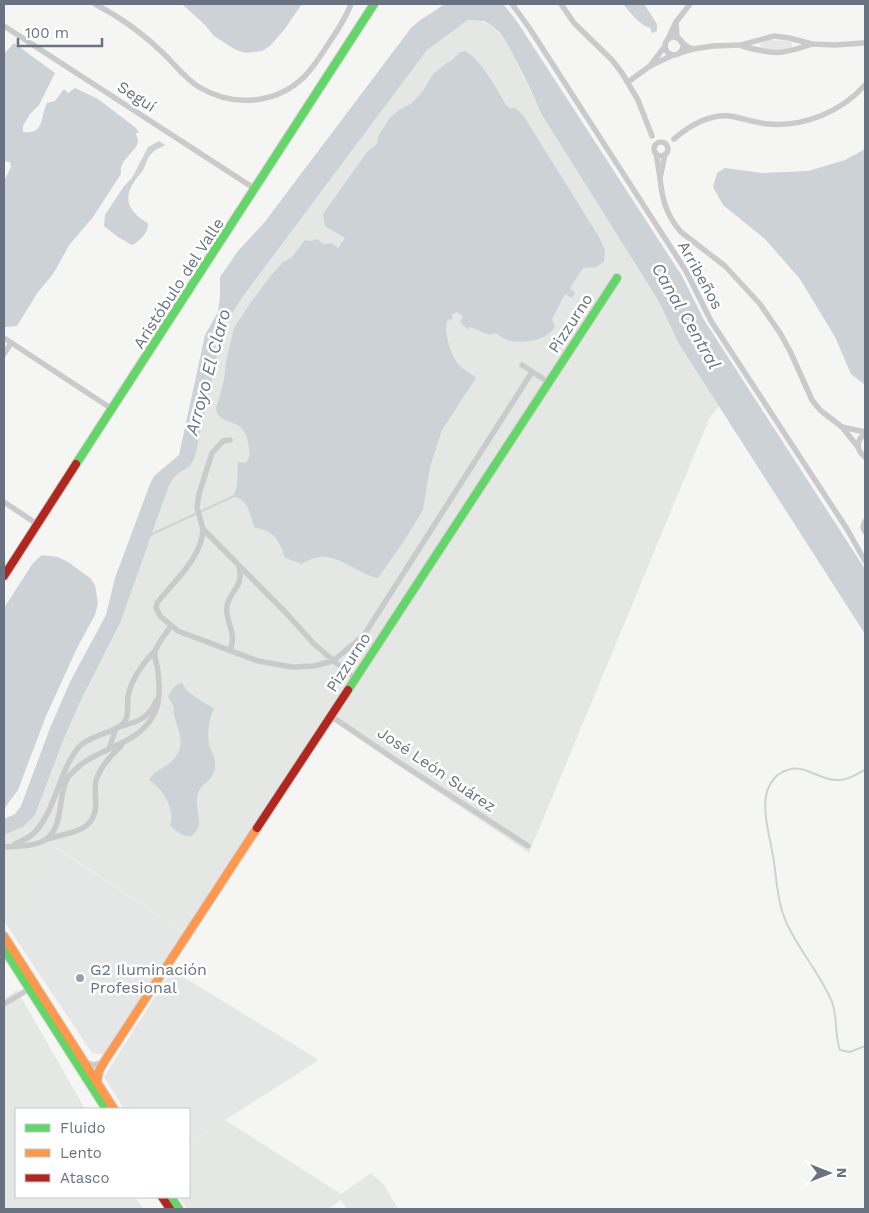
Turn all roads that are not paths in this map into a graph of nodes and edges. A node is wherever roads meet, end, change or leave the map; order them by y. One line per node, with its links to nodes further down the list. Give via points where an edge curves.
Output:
1 (95, 4): 2 (street, via 150,42 196,85 220,97 243,101 278,94 305,76)
2 (352, 4)
3 (374, 4): 27 (street, Aristóbulo del Valle)
4 (512, 4): 46 (street, Arribeños, via 686,271 711,321)
5 (561, 4): 21 (street, via 574,23 612,60)
6 (690, 4): 7 (street)
7 (676, 22): 11 (street); 12 (street)
8 (4, 26): 27 (street, Seguí)
9 (761, 39): 10 (street, via 779,36); 15 (street); 18 (street, via 759,47)
10 (794, 39): 14 (street); 17 (street)
11 (679, 40): 12 (street, via 672,38); 16 (street); 19 (street, via 682,46)
12 (666, 43): 19 (street, via 668,53); 20 (street)
13 (864, 43): 14 (street)
14 (812, 44): 17 (street)
15 (741, 46): 16 (street); 18 (street)
16 (692, 49): 19 (street)
17 (794, 50): 18 (street, via 780,54)
18 (762, 51)
19 (676, 54): 20 (street)
20 (650, 66): 21 (street)
21 (628, 82): 23 (street)
22 (865, 85): 24 (street, via 836,109 809,120 779,124 728,116 710,118 691,126)
23 (652, 136): 24 (street); 25 (street)
24 (665, 148): 25 (street, via 657,144); 25 (street, via 662,156); 26 (street)
25 (656, 151): 26 (street)
26 (660, 178): 36 (street, via 663,201 675,225 725,266 760,304 780,332 812,400)
27 (255, 189): 35 (street, Aristóbulo del Valle)
28 (617, 278): 34 (street, Pizzurno)
29 (4, 338): 30 (street)
30 (11, 343): 31 (street); 35 (street)
31 (4, 354)
32 (522, 365): 33 (street)
33 (532, 372): 34 (street); 52 (street, via 364,635)
34 (548, 382): 53 (street, Pizzurno)
35 (112, 409): 43 (street, Aristóbulo del Valle)
36 (842, 428): 37 (street); 39 (street)
37 (865, 433): 39 (street)
38 (230, 440): 44 (street, via 223,441 212,453 199,494 197,509)
39 (858, 447): 40 (street)
40 (865, 458)
41 (4, 502): 43 (street)
42 (865, 521): 45 (street)
43 (37, 524): 48 (street, Aristóbulo del Valle)
44 (203, 529): 47 (street); 49 (street, via 199,547 185,570 157,603 160,616)
45 (865, 532)
46 (865, 561)
47 (239, 566): 51 (street, via 240,581 226,608 233,635); 52 (street)
48 (4, 576)
49 (171, 626): 50 (street); 51 (street)
50 (155, 650): 54 (street); 56 (street, via 136,676 128,696 127,718)
51 (230, 650): 52 (street, via 258,661 292,667 314,666)
52 (333, 660): 53 (street)
53 (354, 678): 55 (street, Pizzurno)
54 (159, 692): 56 (street, via 147,716); 57 (street, via 156,711 150,721)
55 (330, 716): 60 (street, José León Suárez); 67 (street, Pizzurno)
56 (116, 728): 58 (street); 61 (street, via 79,746 43,822 26,839)
57 (124, 743): 58 (street); 59 (street, via 110,756 96,781 96,808 90,823)
58 (109, 749): 59 (street, via 85,761 69,775 63,787 62,806 56,824)
59 (45, 840): 61 (street)
60 (528, 846)
61 (6, 847)
62 (4, 936): 66 (street)
63 (4, 949): 64 (street)
64 (29, 989): 65 (street); 69 (street)
65 (4, 1004)
66 (84, 1062): 67 (street, via 94,1065); 68 (street)
67 (104, 1062): 68 (street, Pizzurno)
68 (97, 1082): 70 (street)
69 (105, 1108)
70 (113, 1108)
71 (163, 1198): 73 (street)
72 (172, 1198): 74 (street)
73 (170, 1209)
74 (179, 1209)

